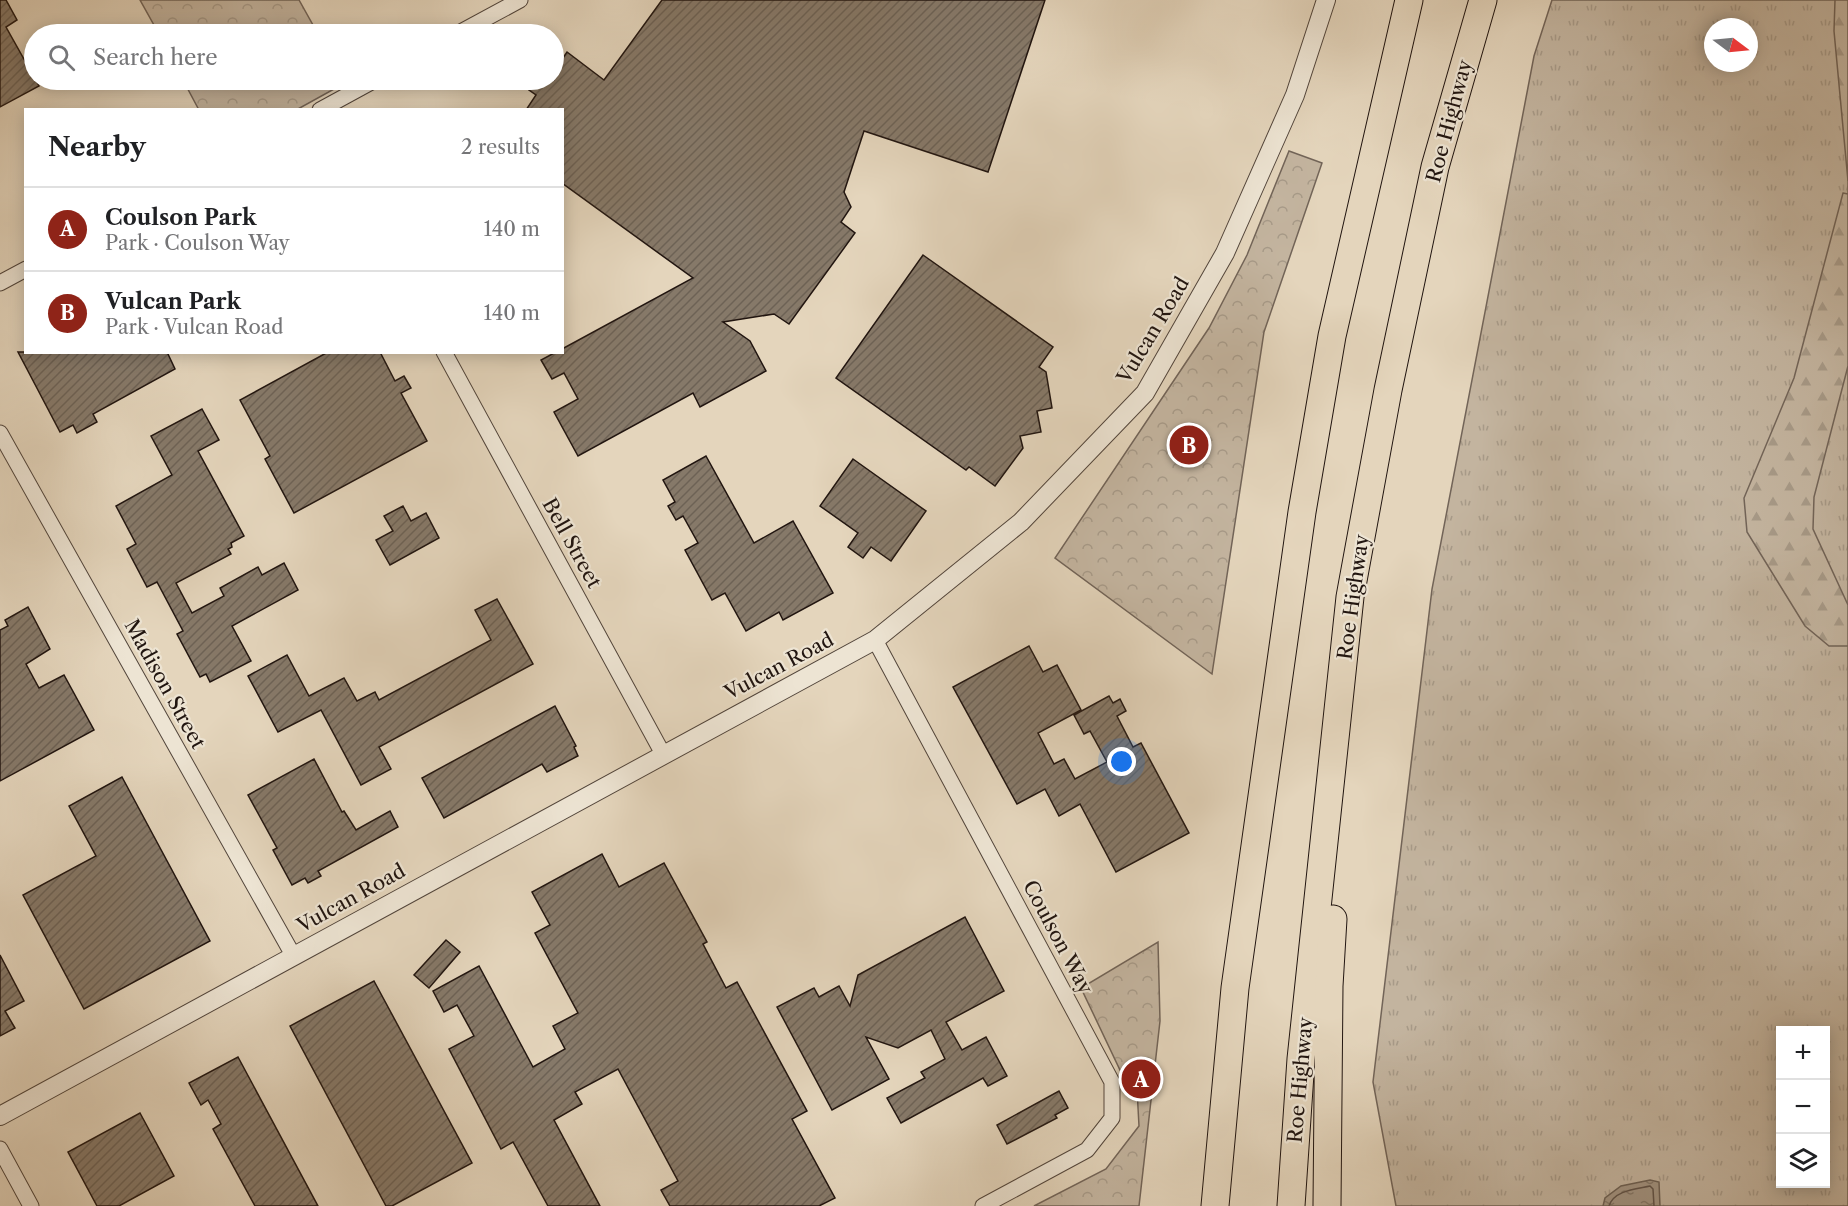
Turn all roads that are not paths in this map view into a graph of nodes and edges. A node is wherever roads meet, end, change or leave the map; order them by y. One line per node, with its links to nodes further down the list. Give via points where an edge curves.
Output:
1 (520, 0): 5 (street)
2 (1326, 0): 13 (street, Vulcan Road, via 1295,95 1225,253 1145,393 1022,522)
3 (1409, 0): 16 (highway, via 1332,336 1302,512)
4 (1483, 0): 12 (highway, Roe Highway, via 1435,167)
5 (476, 24)
6 (357, 90): 7 (street)
7 (324, 108)
8 (24, 270): 9 (street)
9 (0, 283)
10 (445, 354): 14 (street, Bell Street)
11 (0, 433): 15 (street, Madison Street)
12 (1350, 597): 23 (highway, Roe Highway, via 1301,1059); 24 (highway, via 1329,986)
13 (875, 640): 14 (street, Vulcan Road); 20 (street, Coulson Way, via 1112,1082 1112,1118 1087,1150)
14 (663, 754): 15 (street, Vulcan Road)
15 (293, 955): 17 (street, Vulcan Road)
16 (1235, 988): 21 (highway); 22 (highway)
17 (0, 1116)
18 (0, 1149): 19 (street)
19 (31, 1206)
20 (983, 1206)
21 (1196, 1206)
22 (1215, 1206)
23 (1291, 1206)
24 (1327, 1206)

